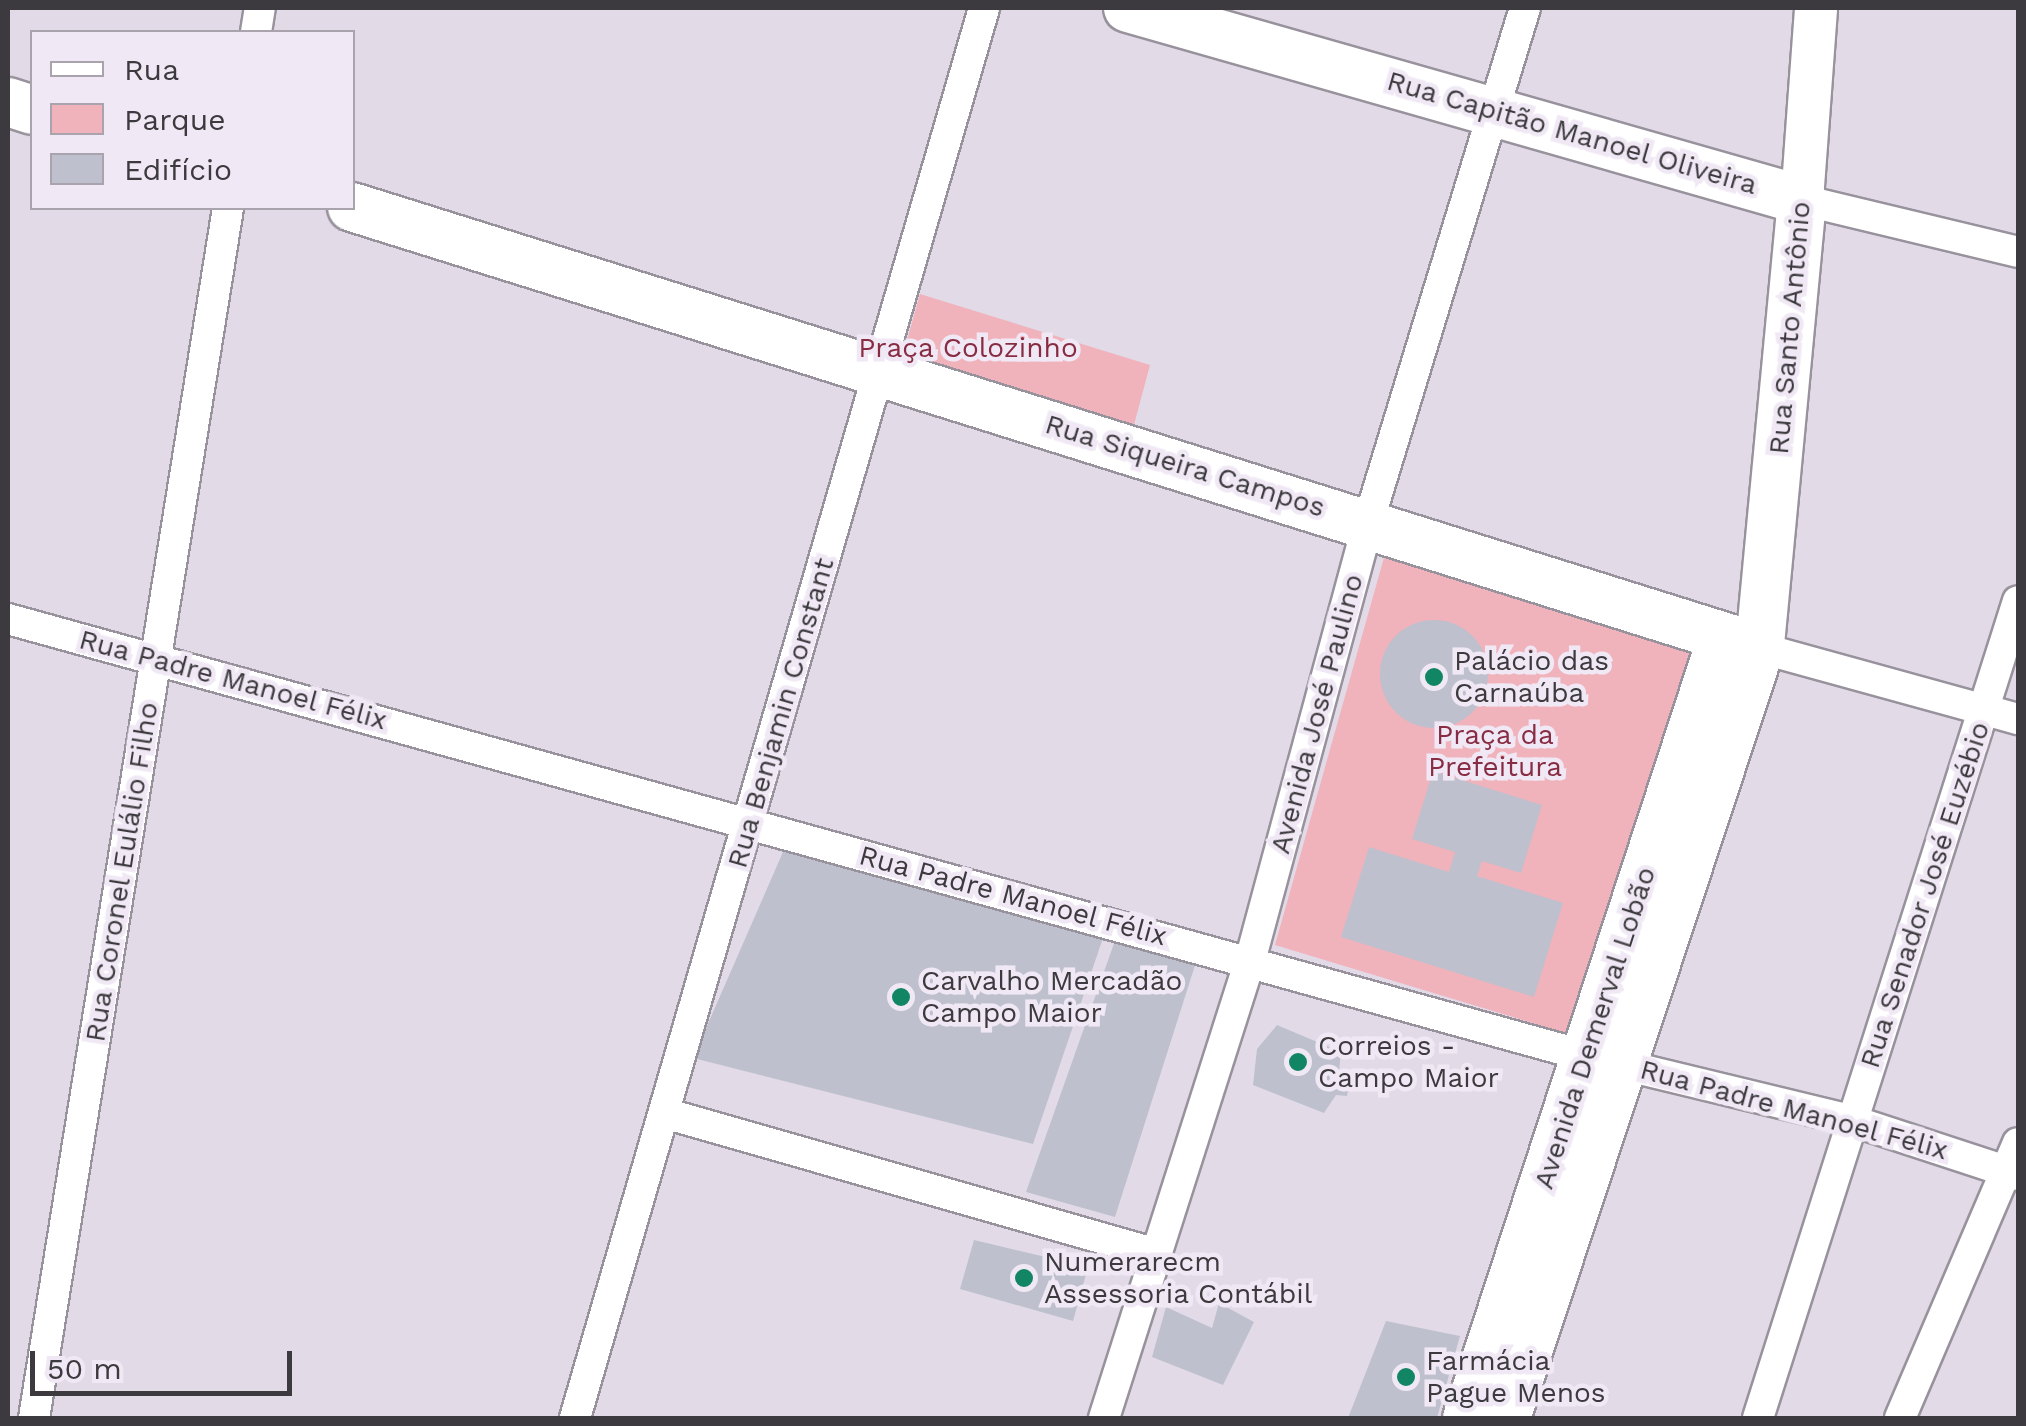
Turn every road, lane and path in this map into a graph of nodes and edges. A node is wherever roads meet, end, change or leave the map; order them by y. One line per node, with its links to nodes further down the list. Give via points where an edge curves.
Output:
1 (984, 8): 10 (street, Rua Benjamin Constant)
2 (1128, 8): 5 (main road, Rua Capitão Manoel Oliveira)
3 (1524, 8): 5 (street, Avenida José Paulino)
4 (1816, 8): 6 (main road, Rua Santo Antônio)
5 (1495, 110): 6 (main road, Rua Capitão Manoel Oliveira); 11 (street, Avenida José Paulino)
6 (1802, 200): 9 (street, Rua Capitão Manoel Oliveira); 14 (main road, Rua Santo Antônio)
7 (355, 208): 10 (main road, Rua Siqueira Campos)
8 (228, 210): 15 (street, Rua Coronel Eulálio Filho)
9 (2018, 252)
10 (880, 372): 11 (main road, Rua Siqueira Campos); 18 (street, Rua Benjamin Constant)
11 (1368, 523): 14 (main road, Rua Siqueira Campos); 19 (street, Avenida José Paulino)
12 (2018, 600): 16 (street, Rua Senador José Euzébio)
13 (8, 619): 15 (street, Rua Padre Manoel Félix)
14 (1741, 643): 16 (street, Rua Siqueira Campos); 20 (main road, Avenida Demerval Lobão)
15 (156, 659): 18 (street, Rua Padre Manoel Félix); 26 (street, Rua Coronel Eulálio Filho)
16 (1987, 708): 17 (street, Rua Siqueira Campos); 22 (street, Rua Senador José Euzébio)
17 (2018, 719)
18 (749, 823): 19 (street, Rua Padre Manoel Félix); 21 (street, Rua Benjamin Constant)
19 (1250, 961): 20 (street, Rua Padre Manoel Félix); 25 (street, Avenida José Paulino)
20 (1605, 1060): 22 (street, Rua Padre Manoel Félix); 29 (main road, Avenida Demerval Lobão); 30 (main road, Avenida Demerval Lobão)
21 (664, 1112): 25 (street); 27 (street, Rua Benjamin Constant)
22 (1850, 1120): 24 (street, Rua Padre Manoel Félix); 31 (street, Rua Senador José Euzébio)
23 (2018, 1143): 24 (street)
24 (2012, 1173): 32 (street)
25 (1156, 1254): 28 (street, Avenida José Paulino)
26 (34, 1418)
27 (575, 1418)
28 (1104, 1418)
29 (1467, 1418)
30 (1506, 1418)
31 (1758, 1418)
32 (1900, 1418)

